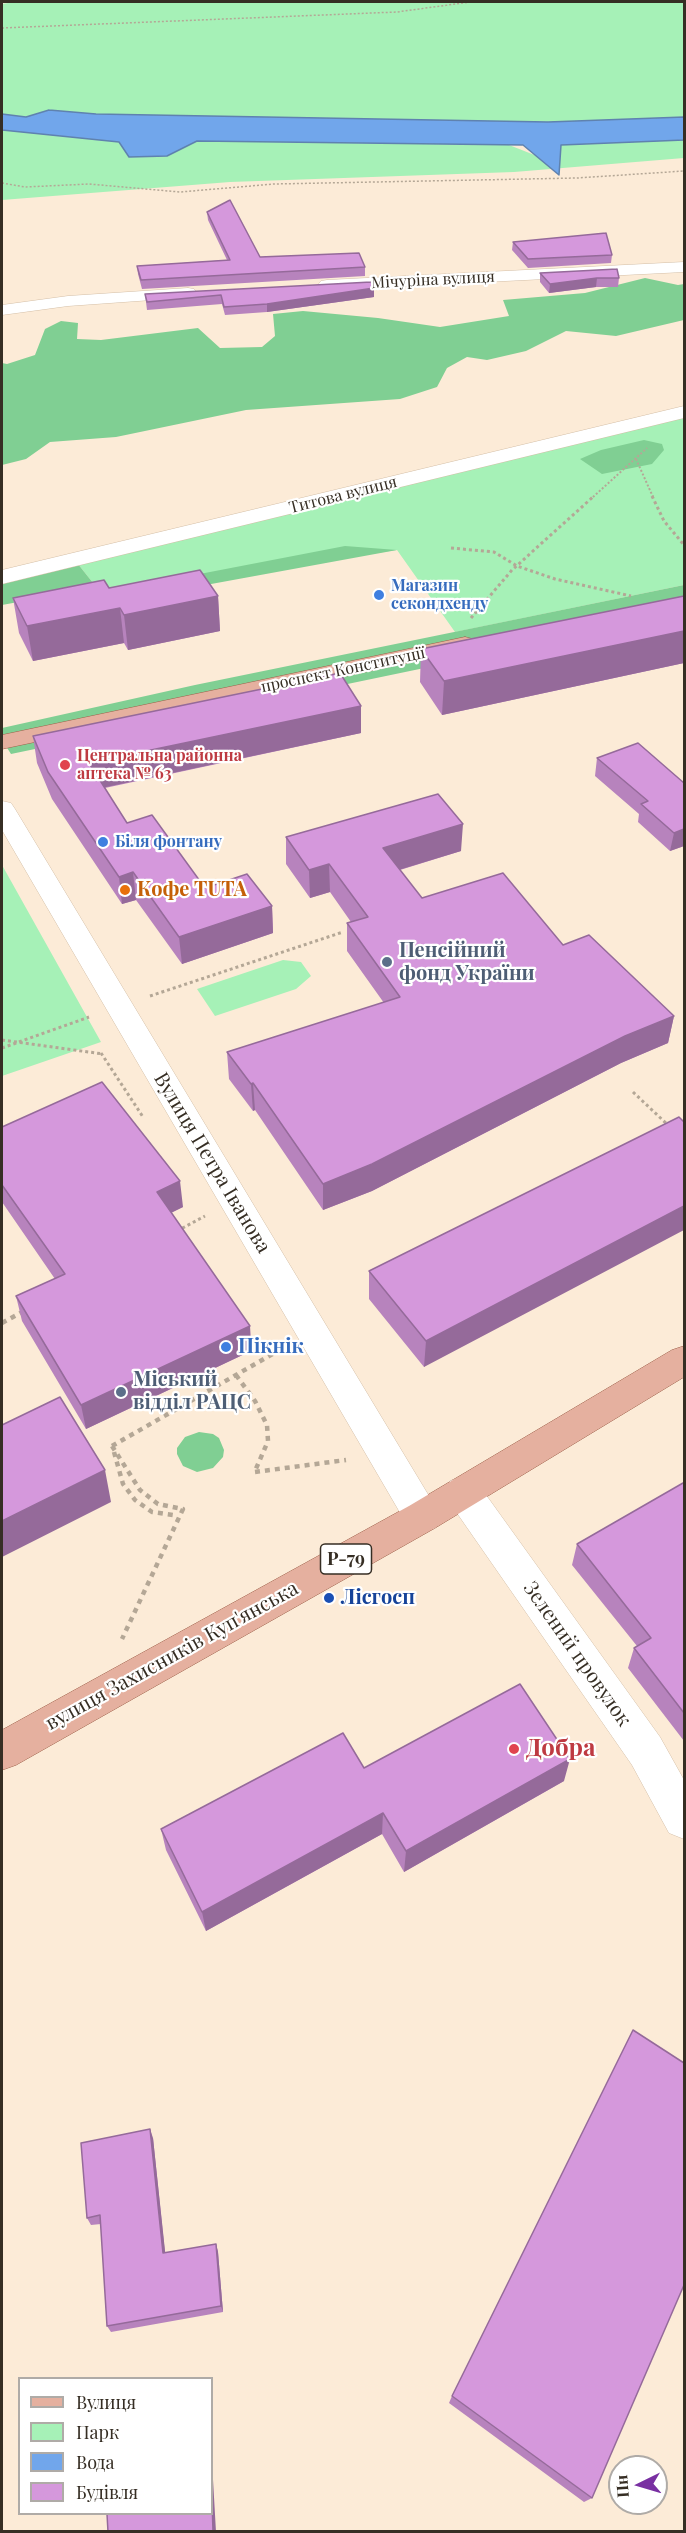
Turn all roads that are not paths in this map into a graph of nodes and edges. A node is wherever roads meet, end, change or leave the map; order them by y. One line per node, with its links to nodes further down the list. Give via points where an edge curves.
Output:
1 (684, 267): 2 (street, Мічуріна вулиця)
2 (309, 286)
3 (203, 292): 4 (street, via 68,301)
4 (2, 310)
5 (684, 412): 6 (street, Титова вулиця)
6 (2, 577)
7 (487, 639): 8 (main road, проспект Конституції)
8 (2, 742)
9 (2, 809): 12 (street, Вулиця Петра Іванова)
10 (684, 1360): 11 (main road, вулиця Захисників Куп'янська / Р-79)
11 (463, 1492): 12 (main road, вулиця Захисників Куп'янська / Р-79); 14 (street, Зелений провулок, via 646,1751)
12 (422, 1517): 13 (main road, вулиця Захисників Куп'янська / Р-79)
13 (2, 1751)
14 (684, 1819)

